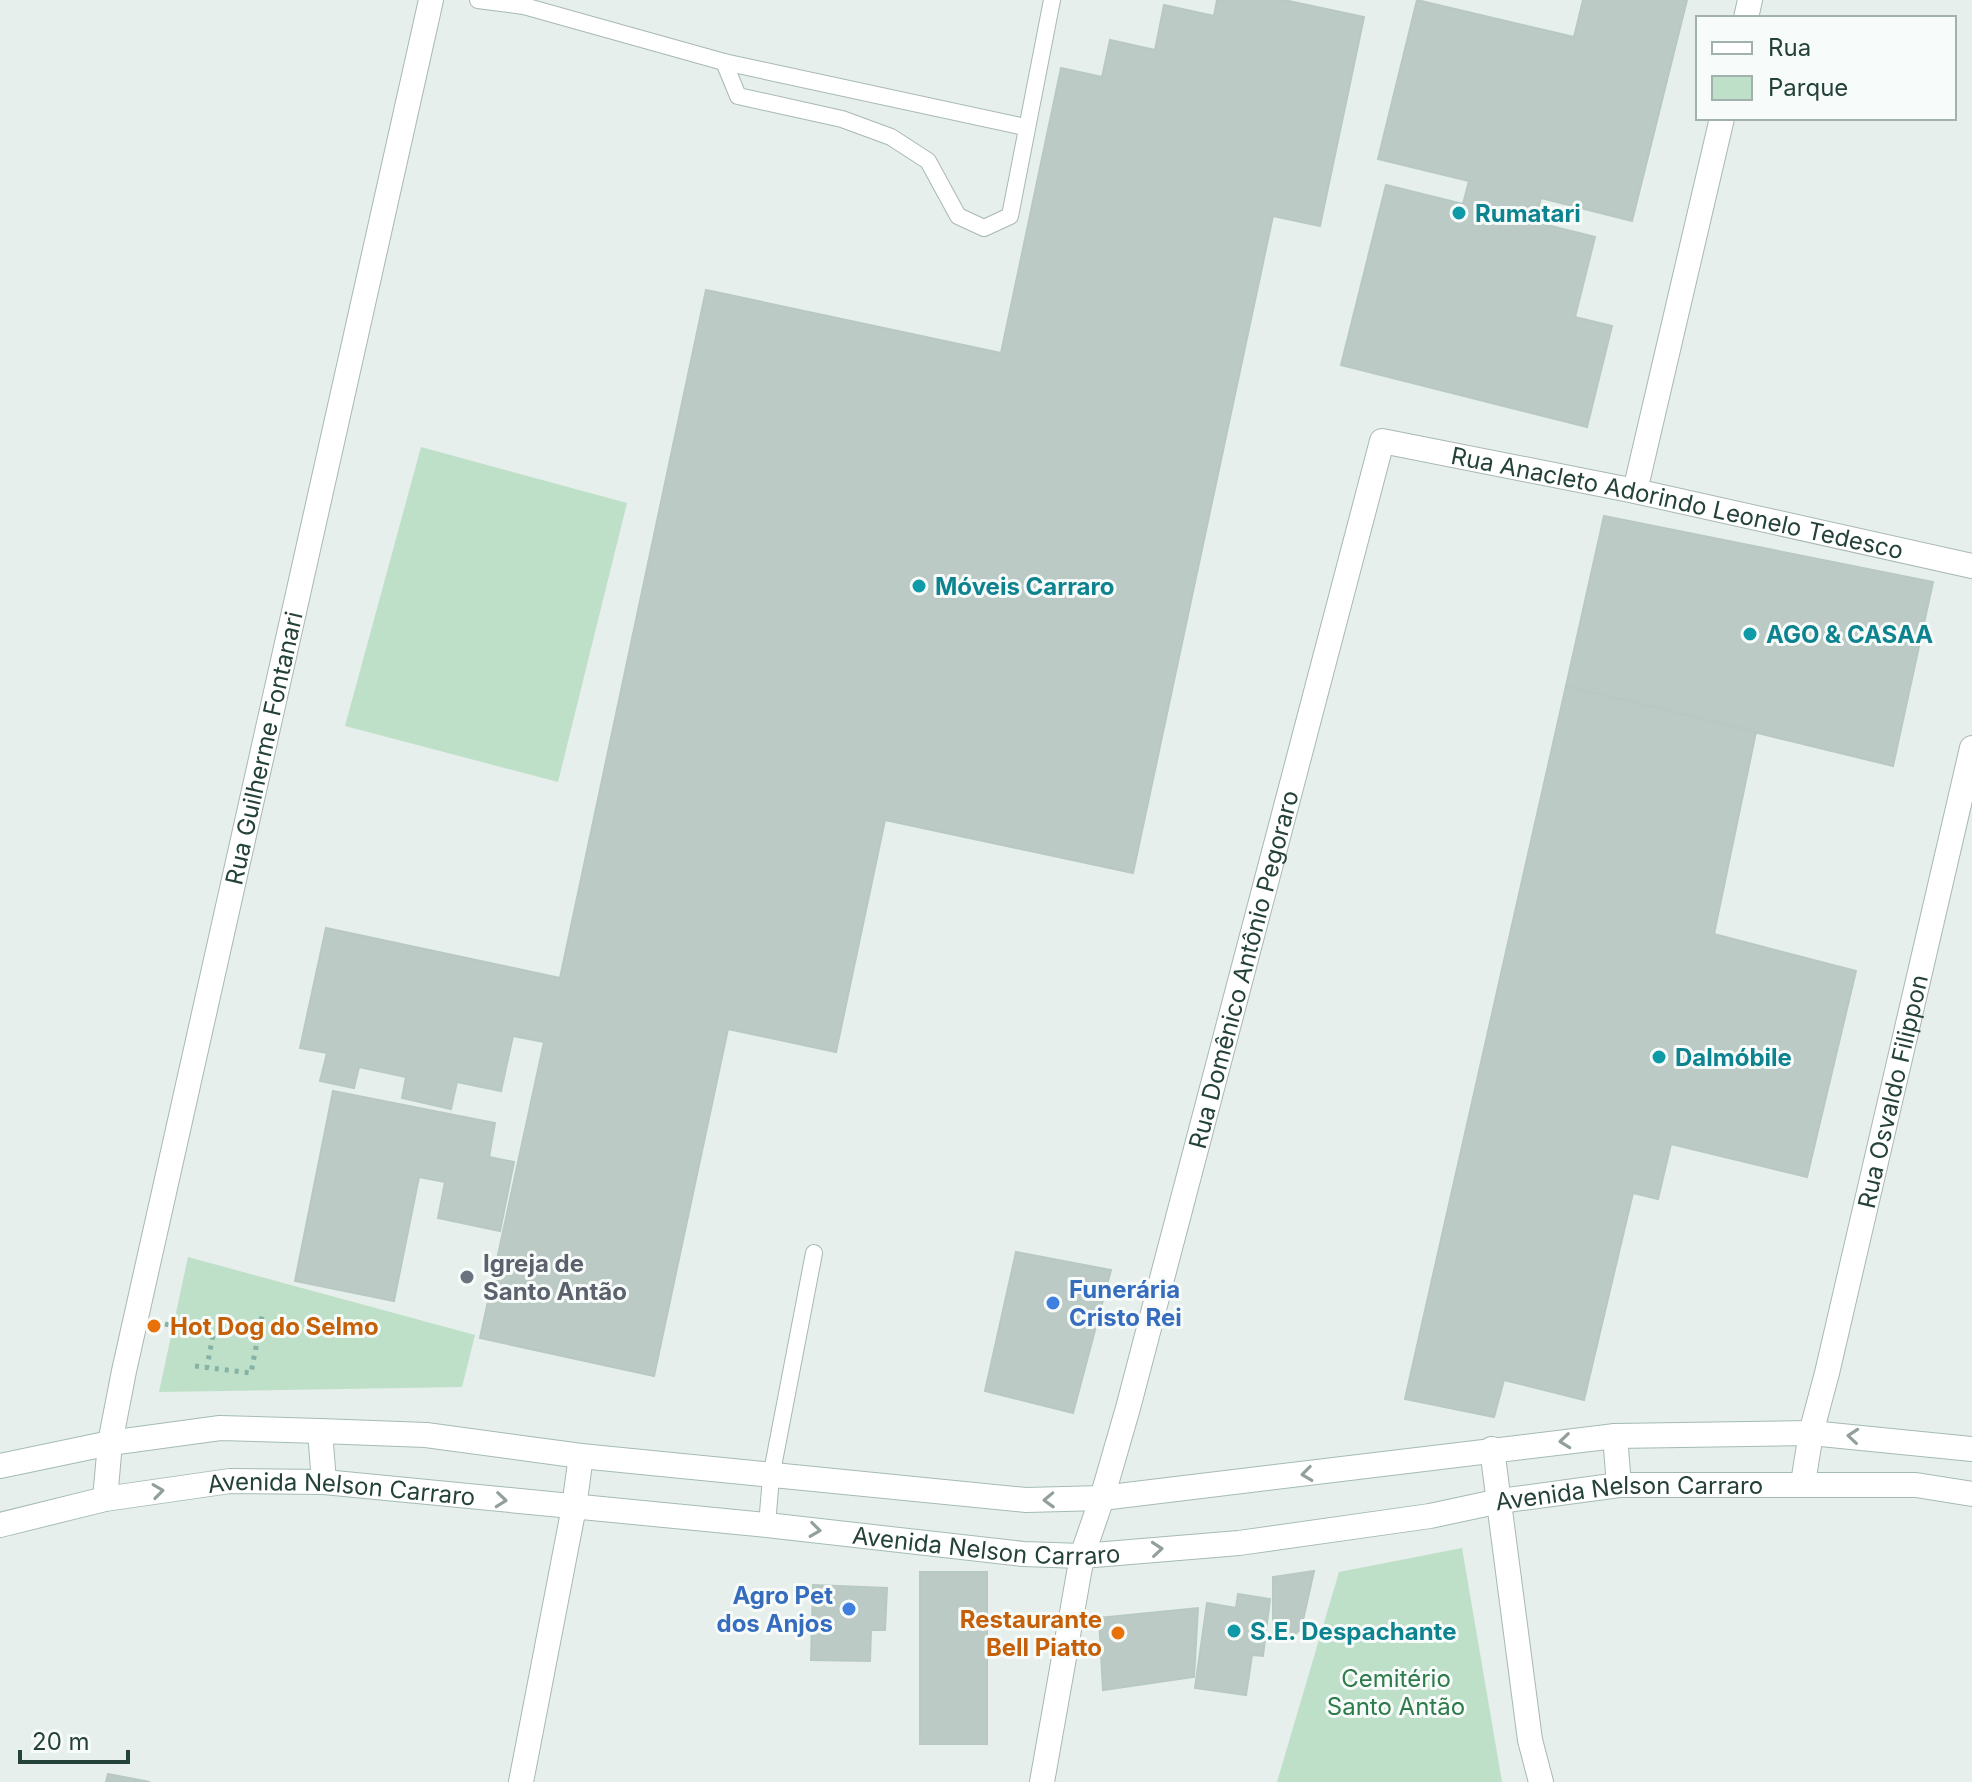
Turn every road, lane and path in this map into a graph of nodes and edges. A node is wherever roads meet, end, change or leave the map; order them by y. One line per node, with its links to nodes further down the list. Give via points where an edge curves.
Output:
1 (431, 0): 13 (street, Rua Guilherme Fontanari)
2 (478, 0): 4 (lane, via 524,6)
3 (1052, 0): 6 (lane)
4 (724, 62): 6 (lane); 6 (lane, via 738,96 842,119 891,137 928,161 958,216 984,228 1010,216)
5 (1722, 120): 8 (street)
6 (1025, 127)
7 (1382, 441): 8 (street, Rua Anacleto Adorindo Leonelo Tedesco); 29 (street, Rua Domênico Antônio Pegoraro)
8 (1635, 491): 9 (street, Rua Anacleto Adorindo Leonelo Tedesco)
9 (1972, 566)
10 (1972, 748): 17 (street, Rua Osvaldo Filippon)
11 (814, 1253): 24 (lane)
12 (262, 1316): 15 (path, via 251,1373)
13 (137, 1317): 15 (path, via 213,1335); 19 (street, Rua Guilherme Fontanari)
14 (195, 1366): 15 (path)
15 (207, 1368)
16 (320, 1431): 19 (street, Avenida Nelson Carraro, via 220,1428); 22 (street, Avenida Nelson Carraro, via 426,1435); 25 (street)
17 (1811, 1433): 18 (street, Avenida Nelson Carraro); 21 (street, Avenida Nelson Carraro, one-way to 17); 26 (street, Rua Osvaldo Filippon)
18 (1615, 1436): 20 (street, Avenida Nelson Carraro, one-way to 20); 27 (street)
19 (110, 1443): 23 (street, Avenida Nelson Carraro); 30 (street, Rua Guilherme Fontanari)
20 (1492, 1449): 29 (street, Avenida Nelson Carraro, one-way to 29); 31 (street)
21 (1972, 1449)
22 (581, 1456): 24 (street, Avenida Nelson Carraro); 32 (street)
23 (0, 1466)
24 (771, 1477): 29 (street, Avenida Nelson Carraro, one-way to 24, via 1026,1500); 34 (lane)
25 (324, 1482): 30 (street, Avenida Nelson Carraro, one-way to 25, via 230,1481); 32 (street, Avenida Nelson Carraro, one-way to 32)
26 (1803, 1483): 27 (street, Avenida Nelson Carraro); 28 (street, Avenida Nelson Carraro, via 1916,1485)
27 (1619, 1485): 31 (street, Avenida Nelson Carraro)
28 (1972, 1494)
29 (1102, 1498): 35 (street, Rua Domênico Antônio Pegoraro)
30 (105, 1499): 33 (street, Avenida Nelson Carraro)
31 (1500, 1501): 35 (street, Avenida Nelson Carraro, one-way to 31, via 1239,1543); 38 (street, via 1530,1740)
32 (574, 1507): 34 (street, Avenida Nelson Carraro); 36 (street)
33 (0, 1525)
34 (767, 1525): 35 (street, Avenida Nelson Carraro, one-way to 35)
35 (1082, 1556): 37 (street, Rua Domênico Antônio Pegoraro)
36 (521, 1782)
37 (1042, 1782)
38 (1541, 1782)

